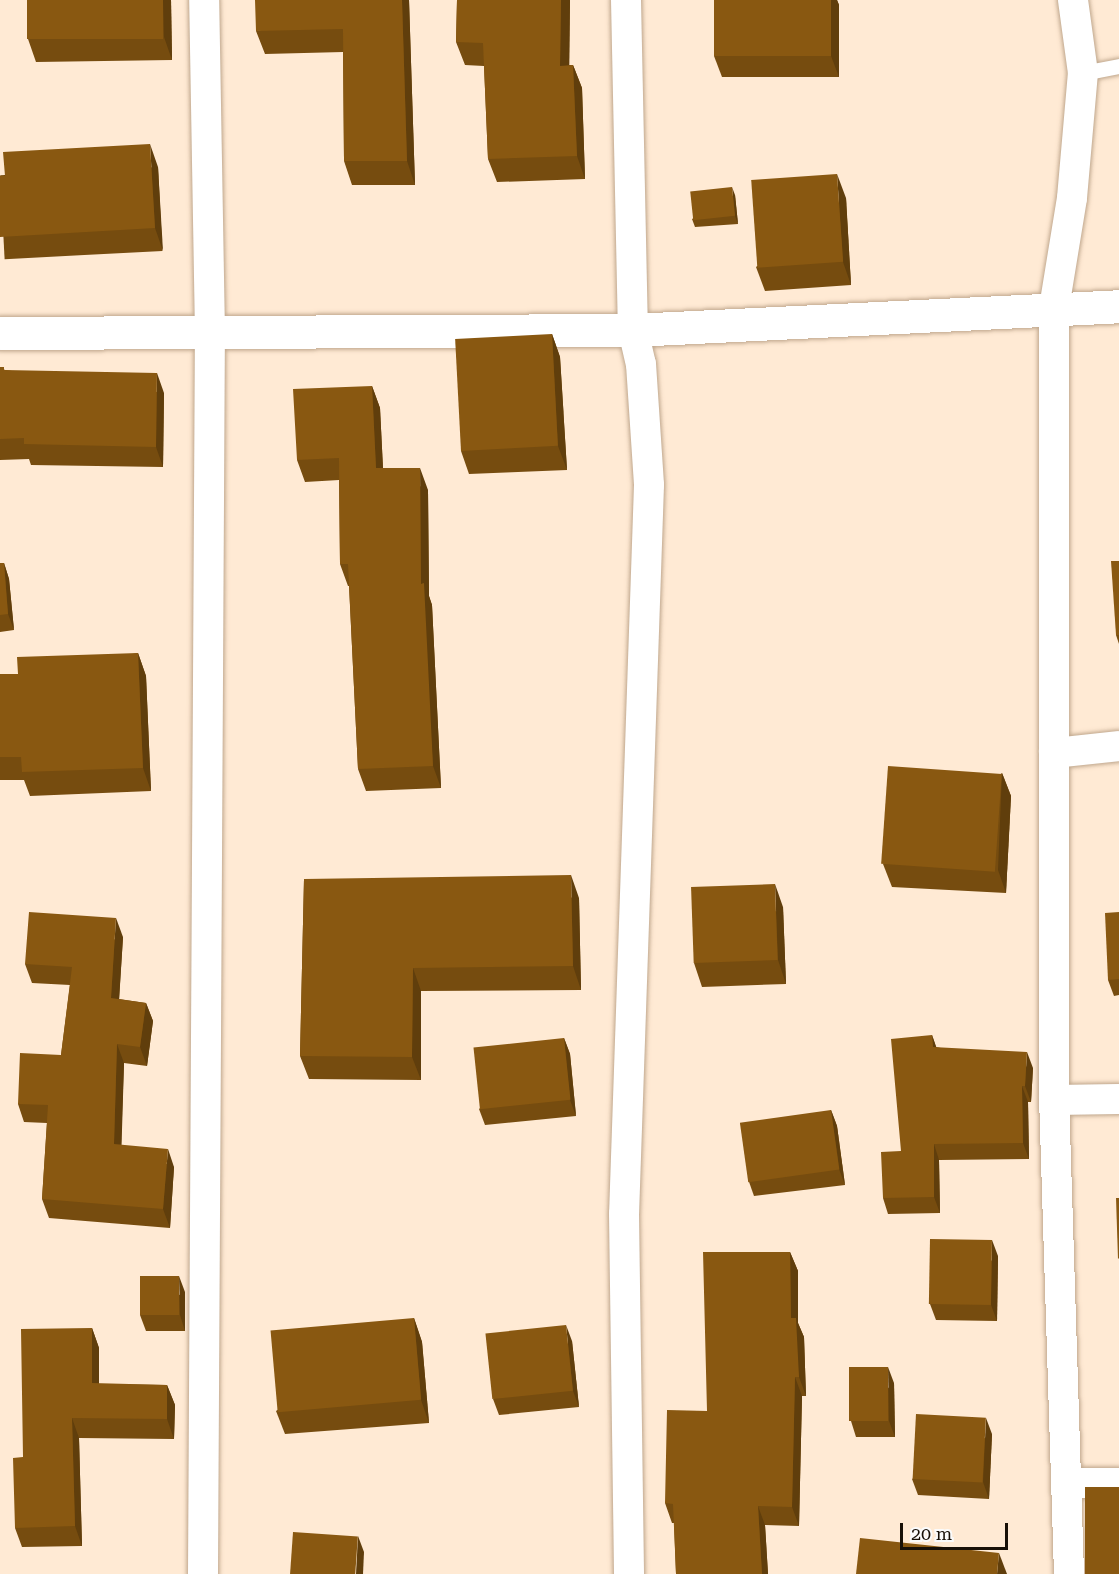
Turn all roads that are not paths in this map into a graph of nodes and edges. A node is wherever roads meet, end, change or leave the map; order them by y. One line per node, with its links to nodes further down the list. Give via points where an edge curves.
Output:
1 (204, 0): 10 (street)
2 (626, 0): 8 (street)
3 (1073, 0): 5 (street)
4 (1119, 66): 5 (lane)
5 (1083, 73): 7 (street, via 1072,198)
6 (1119, 306): 7 (street)
7 (1054, 308): 8 (street); 12 (street)
8 (633, 330): 10 (street); 18 (street, via 641,364 649,485 624,1214)
9 (0, 333): 10 (street)
10 (210, 334): 17 (street)
11 (1119, 747): 12 (street)
12 (1054, 753): 14 (street)
13 (1119, 1099): 14 (street)
14 (1054, 1100): 15 (street)
15 (1068, 1483): 16 (street); 19 (street)
16 (1119, 1483)
17 (202, 1574)
18 (629, 1574)
19 (1069, 1574)

